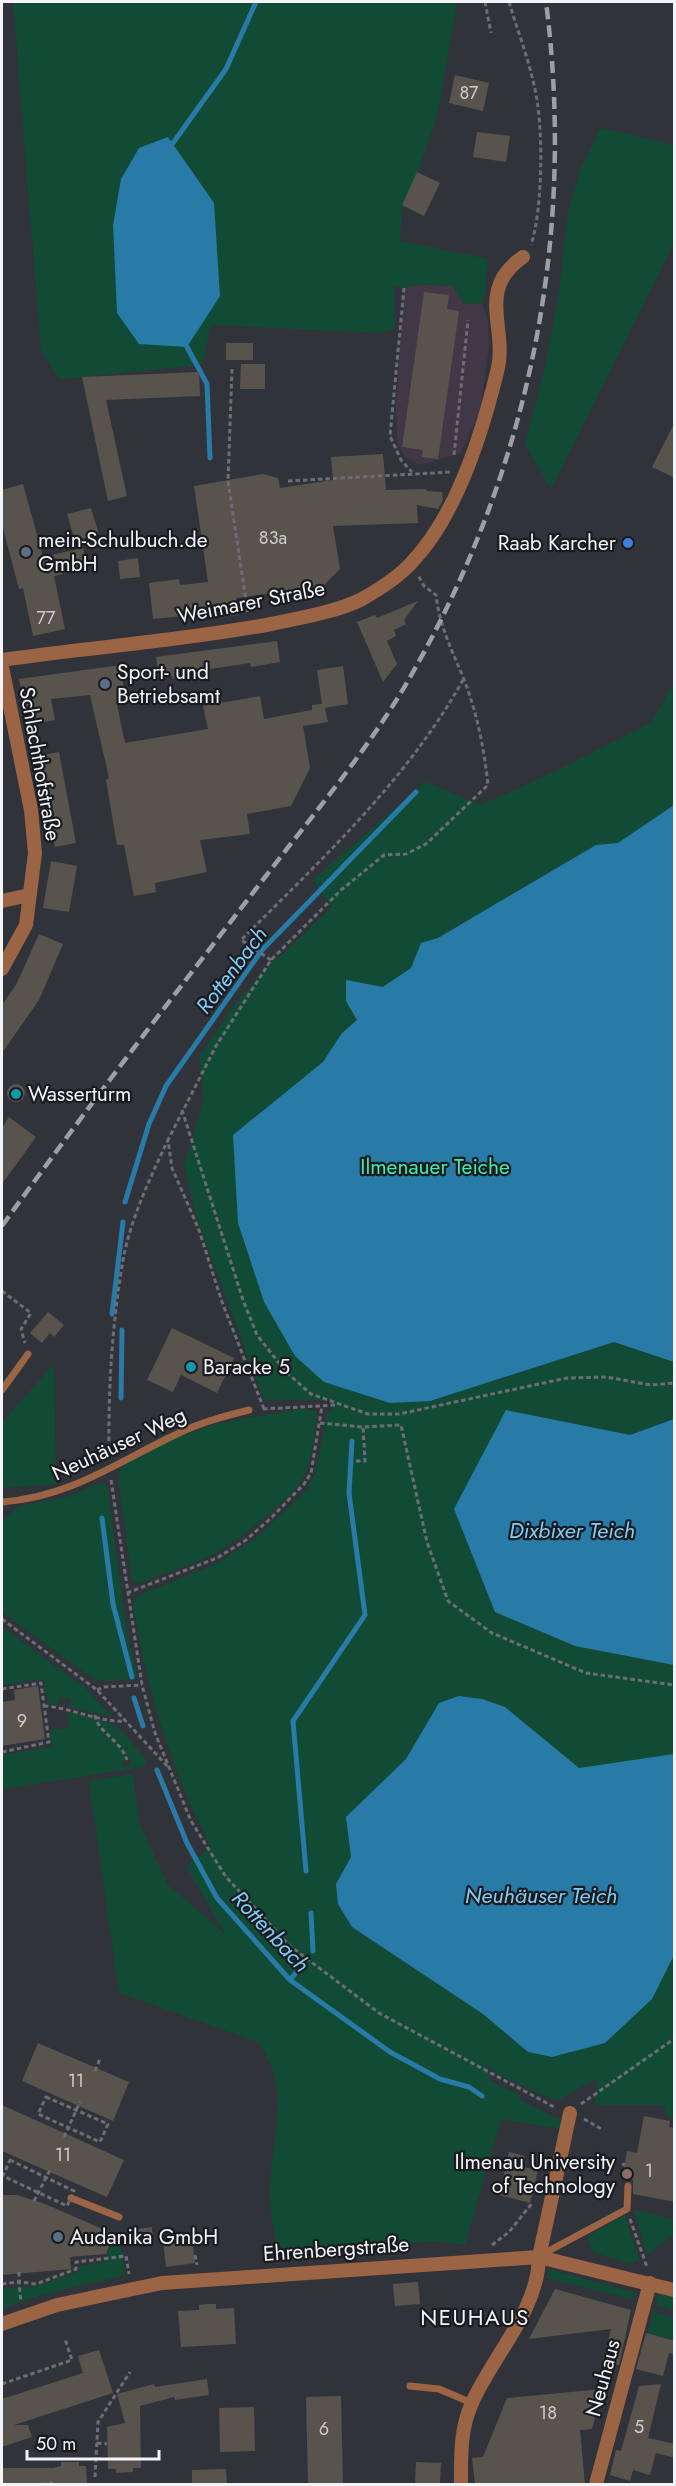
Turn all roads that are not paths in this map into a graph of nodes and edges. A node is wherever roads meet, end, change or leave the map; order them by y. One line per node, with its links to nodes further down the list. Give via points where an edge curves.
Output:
1 (523, 257): 2 (street, Weimarer Straße, via 512,264 494,298 499,361 488,411 438,531 412,563 362,599 299,618)
2 (2, 660)
3 (2, 668): 4 (street, Schlachthofstraße, via 31,810 35,853)
4 (29, 895): 5 (street); 6 (street, Schlachthofstraße, via 26,925)
5 (2, 901)
6 (2, 969)
7 (28, 1354): 8 (lane)
8 (2, 1390)
9 (249, 1410): 10 (lane, Neuhäuser Weg, via 181,1432 66,1490)
10 (2, 1502)
11 (570, 2113): 15 (street)
12 (628, 2186): 15 (lane, via 627,2209)
13 (71, 2198): 14 (lane)
14 (119, 2217)
15 (538, 2257): 16 (street, Ehrenbergstraße); 18 (street, Ehrenbergstraße, via 220,2277 131,2288); 20 (street, via 538,2278)
16 (651, 2279): 17 (street, Ehrenbergstraße); 22 (street, Neuhaus)
17 (675, 2290)
18 (2, 2324)
19 (410, 2386): 20 (lane, via 439,2389)
20 (472, 2403): 21 (street, via 461,2437)
21 (461, 2484)
22 (596, 2484)

